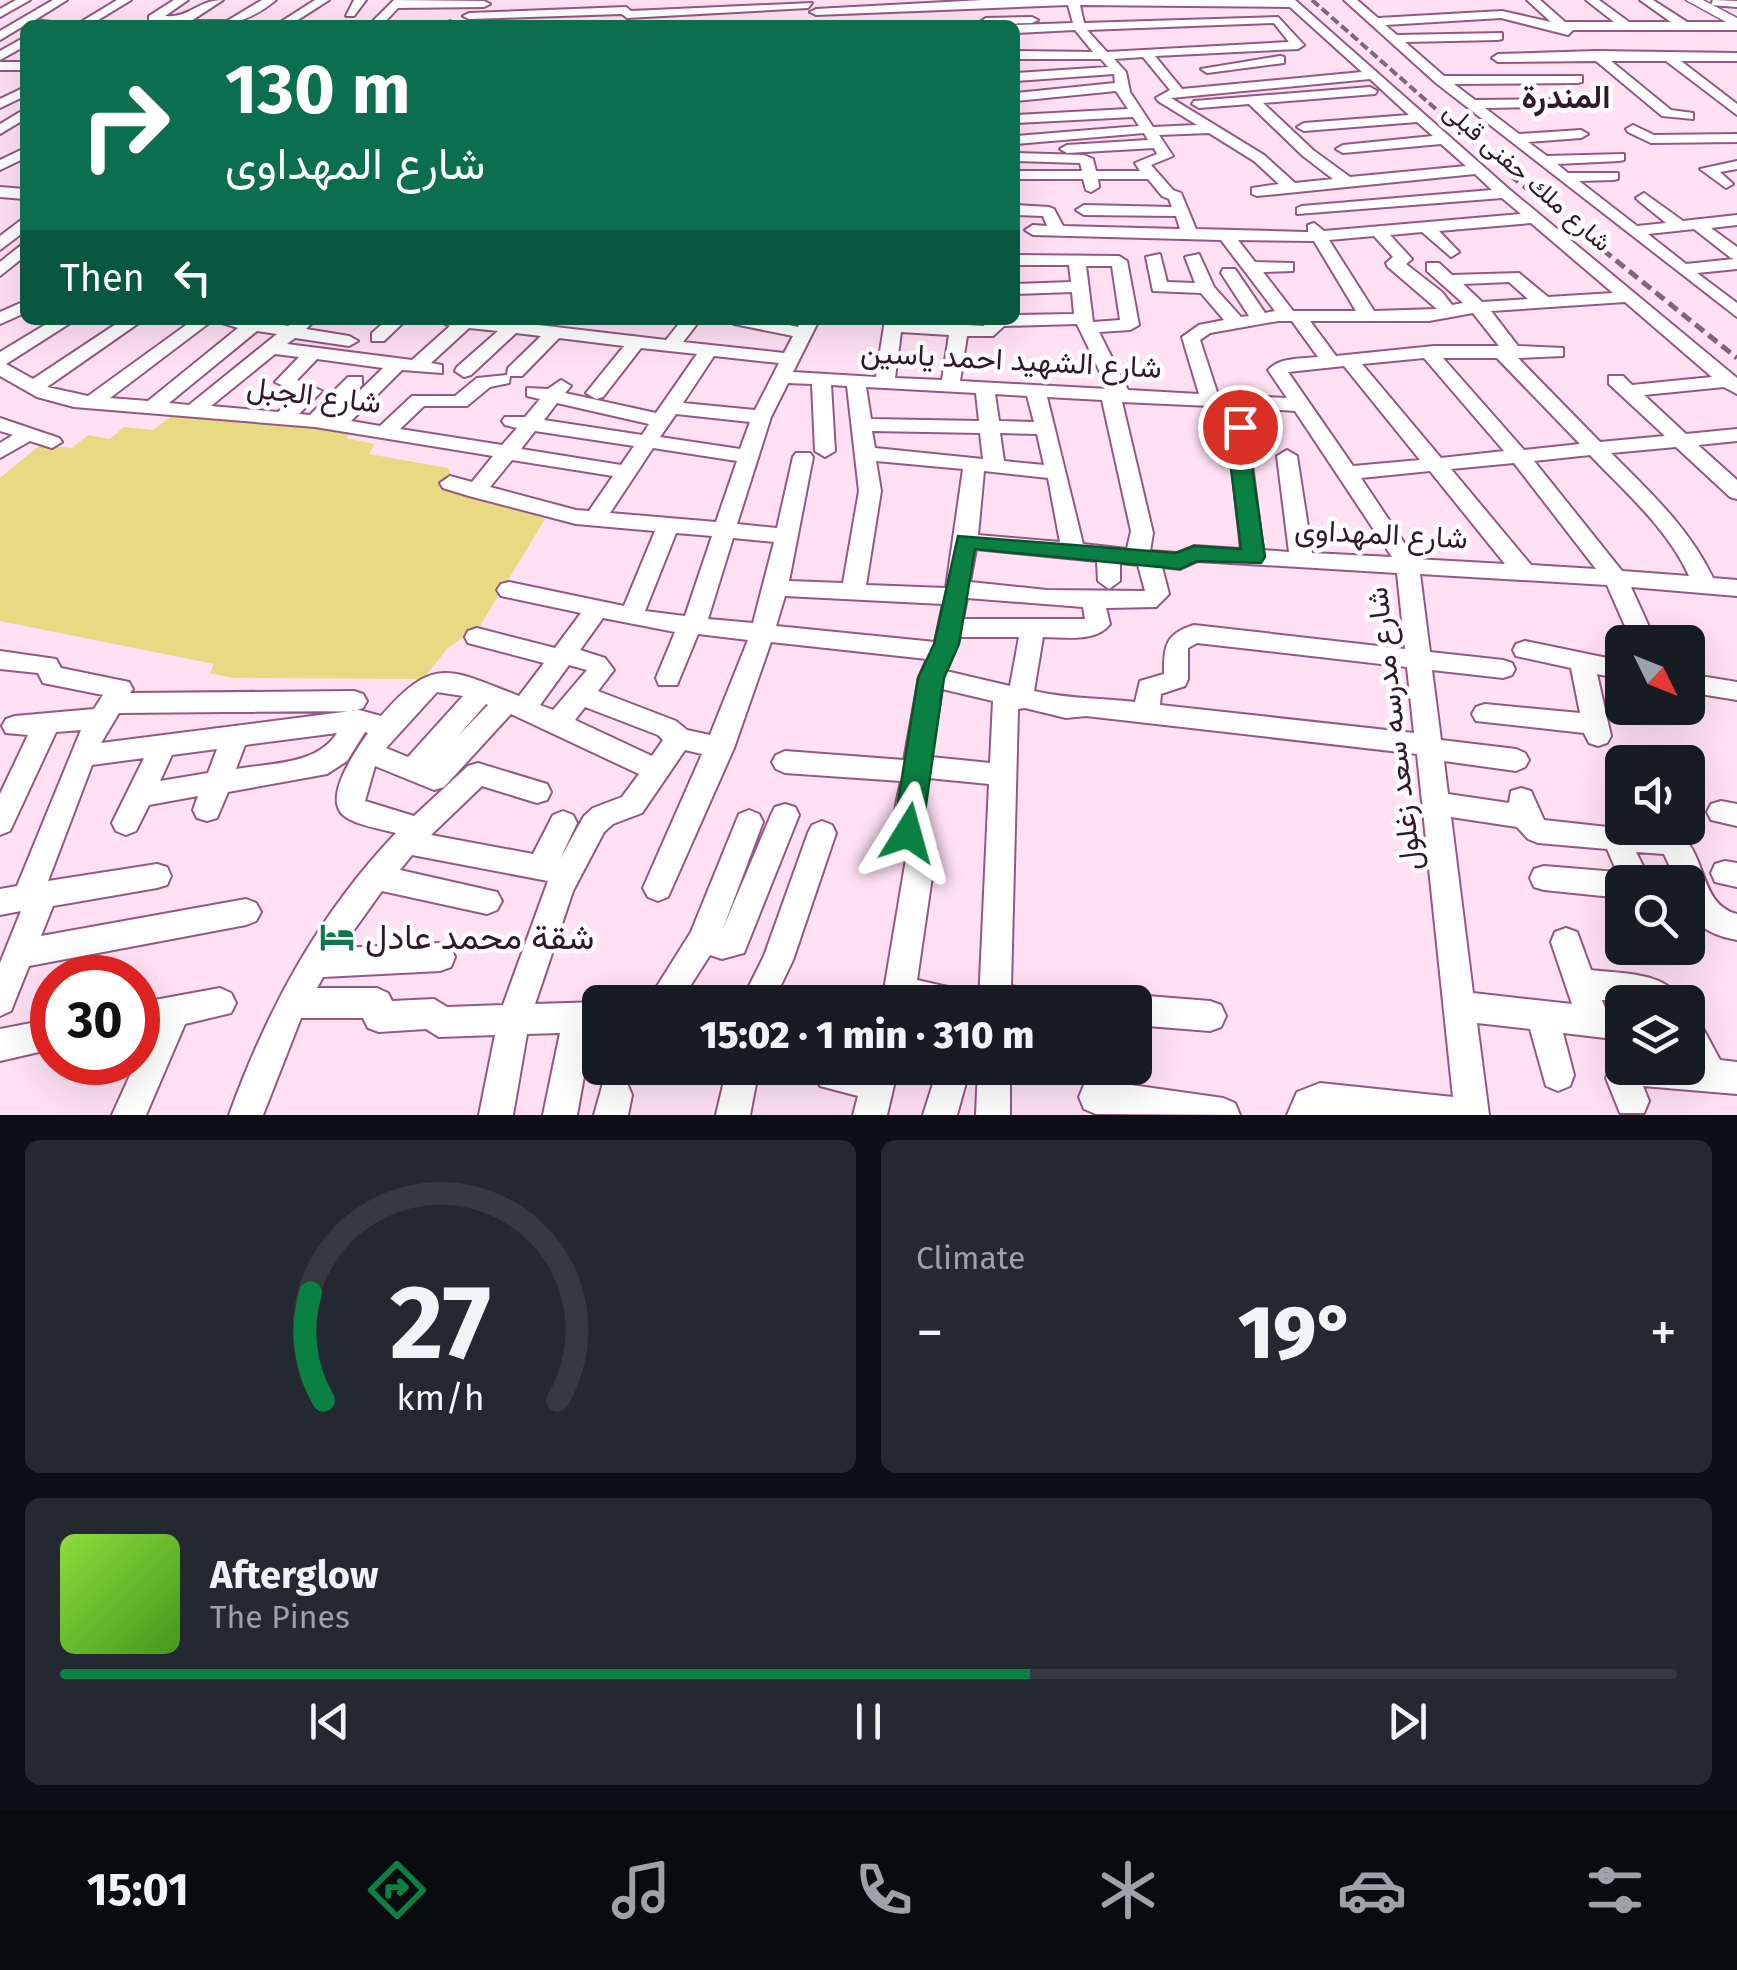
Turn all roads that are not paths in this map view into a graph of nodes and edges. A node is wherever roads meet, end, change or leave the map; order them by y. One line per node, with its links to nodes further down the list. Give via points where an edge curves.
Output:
1 (24, 0): 37 (street)
2 (61, 0): 43 (street)
3 (126, 0): 45 (street)
4 (182, 0): 47 (street, via 152,18)
5 (270, 0): 38 (street)
6 (324, 0): 50 (street)
7 (338, 0): 51 (street)
8 (360, 0): 39 (street)
9 (574, 0): 27 (street)
10 (766, 0): 36 (street)
11 (1029, 0): 17 (street); 34 (street); 56 (street)
12 (1350, 0): 62 (street)
13 (1533, 0): 35 (street)
14 (1592, 0): 66 (street)
15 (1646, 0): 67 (street)
16 (1693, 0): 64 (main road)
17 (1073, 1): 18 (street); 60 (street)
18 (1112, 1): 19 (street); 63 (street)
19 (1138, 1): 20 (street)
20 (1180, 1): 22 (street); 61 (street)
21 (398, 2): 26 (street); 52 (street)
22 (1290, 2): 58 (street, شارع ملك حفنى قبلى)
23 (1712, 2): 25 (street); 40 (main road)
24 (484, 4): 26 (street)
25 (1737, 4)
26 (422, 5): 53 (street, via 410,18)
27 (524, 5)
28 (219, 6): 38 (street); 48 (street)
29 (81, 8): 44 (street)
30 (812, 8): 33 (street); 36 (street); 54 (street)
31 (138, 9): 46 (street)
32 (1408, 10): 42 (street)
33 (870, 12): 34 (street)
34 (926, 12)
35 (1548, 12): 41 (street); 65 (street)
36 (625, 13): 53 (street)
37 (0, 14)
38 (248, 14): 49 (street)
39 (350, 14)
40 (1737, 16)
41 (1520, 18): 42 (street); 65 (street)
42 (1422, 19): 62 (street)
43 (27, 20)
44 (61, 20)
45 (91, 20)
46 (119, 20)
47 (162, 20)
48 (184, 20)
49 (238, 20)
50 (290, 20)
51 (306, 20)
52 (380, 20)
53 (460, 20)
54 (700, 20)
55 (1020, 20): 56 (street)
56 (1030, 20): 60 (street)
57 (1278, 20): 58 (street); 59 (street); 75 (street, via 1299,43)
58 (1311, 20): 88 (street, شارع ملك حفنى قبلى)
59 (1249, 21): 61 (street); 75 (street)
60 (1076, 22): 63 (street); 68 (street); 81 (street)
61 (1191, 22): 63 (street)
62 (1374, 22): 74 (street)
63 (1124, 24)
64 (1737, 25): 67 (street)
65 (1563, 26): 66 (street); 73 (street)
66 (1627, 26): 67 (street); 70 (street)
67 (1683, 26): 71 (street)
68 (1020, 28)
69 (1498, 36): 72 (street)
70 (1641, 36)
71 (1698, 36)
72 (1477, 37): 74 (street); 83 (street)
73 (1575, 37)
74 (1394, 39): 94 (street)
75 (1267, 43): 79 (street); 86 (street)
76 (1714, 46): 85 (street)
77 (1587, 47): 84 (street)
78 (1655, 47): 82 (street)
79 (1146, 53): 81 (street); 99 (street)
80 (1022, 55): 81 (street); 90 (street)
81 (1102, 56): 91 (street)
82 (1668, 57): 84 (street); 85 (street); 100 (street)
83 (1498, 58): 84 (street); 92 (street)
84 (1600, 58): 106 (street, via 1667,113)
85 (1734, 59)
86 (1284, 60): 87 (street); 95 (street)
87 (1207, 69)
88 (1374, 75): 95 (street); 97 (street, شارع ملك حفنى قبلى)
89 (1020, 77): 90 (street)
90 (1037, 77): 91 (street)
91 (1121, 78): 98 (street); 111 (street)
92 (1520, 79): 93 (street); 94 (street)
93 (1577, 79)
94 (1441, 80): 104 (street)
95 (1306, 81): 96 (street)
96 (1237, 86): 99 (street); 101 (street)
97 (1389, 89): 101 (street); 107 (street, شارع ملك حفنى قبلى)
98 (1020, 95)
99 (1167, 100): 103 (street); 109 (street); 115 (street)
100 (1731, 101): 105 (street)
101 (1256, 102): 103 (street); 134 (street)
102 (1600, 102): 104 (street)
103 (1219, 103): 109 (street, via 1232,116)
104 (1472, 104): 117 (street)
105 (1737, 110)
106 (1688, 116)
107 (1421, 118): 112 (street); 121 (street, شارع ملك حفنى قبلى)
108 (1020, 120): 111 (street)
109 (1195, 120): 113 (street)
110 (1042, 127): 111 (street)
111 (1146, 127): 115 (street); 120 (street); 122 (street, via 1092,150); 130 (street, via 1166,157 1143,162)
112 (1304, 127)
113 (1209, 129): 115 (street); 135 (street)
114 (1633, 129): 118 (street, via 1651,139)
115 (1178, 130)
116 (1581, 134): 117 (street)
117 (1520, 138): 126 (street)
118 (1706, 138): 119 (street); 127 (street)
119 (1737, 138)
120 (1020, 140)
121 (1445, 140): 123 (street); 128 (street, شارع ملك حفنى قبلى)
122 (1062, 148)
123 (1342, 148)
124 (1020, 157): 133 (street, via 1084,159)
125 (1619, 157): 126 (street)
126 (1548, 160): 132 (street)
127 (1732, 160): 137 (street, via 1707,169)
128 (1478, 169): 134 (street); 138 (street, شارع ملك حفنى قبلى)
129 (1020, 175): 133 (street)
130 (1151, 175): 133 (street); 142 (street)
131 (1613, 176): 132 (street)
132 (1569, 177): 149 (street)
133 (1090, 181)
134 (1347, 182): 135 (street)
135 (1292, 187): 136 (street)
136 (1257, 190)
137 (1722, 191)
138 (1505, 193): 143 (street, شارع ملك حفنى قبلى); 153 (street, via 1300,208)
139 (1644, 198): 150 (street)
140 (1020, 210): 148 (street, via 1049,212)
141 (1084, 210): 142 (street)
142 (1184, 212): 152 (street)
143 (1535, 218): 146 (street); 175 (street, شارع ملك حفنى قبلى)
144 (1737, 220): 150 (street)
145 (20, 227): 156 (street)
146 (1427, 228): 151 (street); 157 (street)
147 (1033, 230): 148 (street)
148 (1057, 231): 152 (street)
149 (1636, 231): 150 (street); 155 (street)
150 (1692, 231): 155 (street); 158 (street)
151 (1380, 232): 153 (street); 178 (street, via 1404,259 1394,263)
152 (1191, 236): 154 (street)
153 (1319, 236): 154 (street); 181 (street)
154 (1227, 237): 165 (street)
155 (1650, 243): 167 (street)
156 (0, 245)
157 (1451, 252)
158 (1737, 255)
159 (1154, 258): 171 (street, via 1159,287)
160 (1193, 258): 171 (street)
161 (1020, 260): 162 (street)
162 (1077, 260): 170 (street); 185 (street, via 1119,261 1130,325)
163 (1737, 264): 167 (street)
164 (1287, 266): 165 (street)
165 (1248, 267): 180 (street)
166 (1434, 267): 169 (street)
167 (1683, 268): 174 (street)
168 (1228, 274): 182 (street)
169 (1450, 280): 176 (street, via 1506,275); 177 (street)
170 (1079, 287): 172 (street); 185 (street)
171 (1206, 288): 184 (street)
172 (1020, 289)
173 (1737, 291): 174 (street)
174 (1713, 293): 179 (street)
175 (1630, 297): 176 (street); 223 (street, شارع ملك حفنى قبلى)
176 (1544, 302): 177 (street)
177 (1478, 307): 178 (street); 209 (street)
178 (1448, 312): 181 (street)
179 (1737, 312)
180 (1292, 315): 181 (street); 182 (street); 213 (street)
181 (1368, 316)
182 (1259, 318): 184 (street)
183 (1020, 321): 185 (street)
184 (1235, 322): 230 (street, via 1191,337)
185 (1084, 323): 229 (street)
186 (58, 325): 214 (street)
187 (127, 325): 225 (street)
188 (197, 325): 232 (street)
189 (247, 325): 197 (street)
190 (391, 325): 203 (street)
191 (462, 325): 215 (street)
192 (497, 325): 199 (street, شارع الشهيد احمد ياسين)
193 (688, 325): 207 (street)
194 (893, 325): 221 (street)
195 (912, 325): 201 (street)
196 (995, 325): 201 (street, via 987,332)
197 (252, 326): 198 (street); 234 (street)
198 (299, 326): 204 (street); 206 (street)
199 (513, 327): 202 (street, شارع الشهيد احمد ياسين); 217 (street)
200 (806, 327): 216 (street)
201 (960, 330): 224 (street)
202 (555, 332): 205 (street, شارع الشهيد احمد ياسين); 247 (street, via 509,375 490,379 460,402 418,400)
203 (378, 337)
204 (349, 340)
205 (635, 344): 207 (street, شارع الشهيد احمد ياسين); 228 (street)
206 (273, 348): 212 (street); 235 (street)
207 (669, 348): 208 (street, شارع الشهيد احمد ياسين)
208 (708, 351): 216 (street, شارع الشهيد احمد ياسين); 236 (street)
209 (1507, 352): 210 (street); 211 (street); 252 (street)
210 (1557, 352)
211 (1429, 353): 213 (street); 257 (street)
212 (312, 354): 215 (street); 238 (street, via 284,382 312,391)
213 (1339, 361): 233 (street, شارع مدرسه سعد زغلول, via 1285,366 1278,374); 260 (street)
214 (0, 364): 225 (street, شارع الجبل)
215 (416, 367): 240 (street)
216 (783, 368): 218 (street, شارع الشهيد احمد ياسين); 237 (street)
217 (464, 371)
218 (821, 379): 220 (street, شارع الشهيد احمد ياسين); 271 (street, via 814,454)
219 (355, 381): 240 (street)
220 (856, 381): 221 (street, شارع الشهيد احمد ياسين); 242 (street)
221 (885, 382): 222 (street, شارع الشهيد احمد ياسين)
222 (920, 384): 224 (street, شارع الشهيد احمد ياسين); 243 (street)
223 (1733, 385): 249 (street, via 1622,385)
224 (950, 386): 226 (street, شارع الشهيد احمد ياسين)
225 (33, 388): 232 (street, شارع الجبل)
226 (985, 388): 227 (street, شارع الشهيد احمد ياسين); 244 (street)
227 (1034, 390): 229 (street, شارع الشهيد احمد ياسين); 245 (street)
228 (596, 393)
229 (1116, 396): 230 (street, شارع الشهيد احمد ياسين); 275 (street)
230 (1211, 401): 231 (street, شارع الشهيد احمد ياسين)
231 (1243, 402): 233 (street, شارع الشهيد احمد ياسين); 276 (street, via 1240,449)
232 (91, 403): 234 (street, شارع الجبل)
233 (1300, 405): 264 (street, شارع مدرسه سعد زغلول)
234 (149, 410): 235 (street, شارع الجبل)
235 (191, 413): 238 (street, شارع الجبل)
236 (664, 413): 237 (street); 239 (street, via 549,391); 251 (street)
237 (761, 417): 258 (street)
238 (283, 418): 240 (street, شارع الجبل)
239 (521, 422): 251 (street); 254 (street)
240 (326, 423): 247 (street, شارع الجبل)
241 (0, 424): 246 (street)
242 (863, 425): 243 (street); 255 (street)
243 (930, 426): 244 (street); 259 (street)
244 (990, 428): 245 (street); 261 (street)
245 (1044, 428): 263 (street)
246 (28, 434): 250 (street); 253 (street)
247 (384, 434): 254 (street, شارع الجبل)
248 (1737, 435): 249 (street)
249 (1682, 440): 252 (street); 267 (street)
250 (52, 442)
251 (645, 443): 258 (street); 262 (street)
252 (1595, 448): 257 (street); 281 (street, via 1679,536)
253 (0, 452)
254 (506, 454): 262 (street, شارع الجبل); 266 (street)
255 (868, 454): 259 (street); 286 (street, via 870,491)
256 (1287, 456): 277 (street)
257 (1519, 456): 260 (street); 280 (street)
258 (749, 457): 270 (street)
259 (938, 461): 261 (street)
260 (1435, 464): 264 (street); 279 (street)
261 (984, 465): 263 (street); 272 (street)
262 (626, 472): 268 (street)
263 (1055, 472): 273 (street)
264 (1348, 473): 278 (street, شارع مدرسه سعد زغلول)
265 (450, 483): 266 (street)
266 (476, 491): 268 (street)
267 (1737, 492)
268 (596, 520): 269 (street)
269 (668, 526): 270 (street); 289 (street)
270 (726, 531): 271 (street); 291 (street)
271 (788, 536): 282 (street)
272 (966, 541): 273 (street, شارع المهداوى); 287 (street)
273 (1072, 550): 274 (street, شارع المهداوى)
274 (1108, 554): 275 (street, شارع المهداوى); 285 (street)
275 (1144, 557): 276 (street, شارع المهداوى); 285 (street, via 1157,594 1153,600)
276 (1253, 557): 277 (street, شارع المهداوى)
277 (1302, 560): 278 (street, شارع المهداوى)
278 (1408, 568): 279 (street, شارع المهداوى); 299 (street, شارع مدرسه سعد زغلول)
279 (1522, 570): 280 (street, شارع المهداوى)
280 (1615, 578): 281 (street, شارع المهداوى); 290 (street)
281 (1705, 585): 283 (street, شارع المهداوى)
282 (776, 588): 286 (street); 293 (street)
283 (1737, 588)
284 (509, 590): 288 (street)
285 (1101, 590): 287 (street); 292 (street, via 1095,626)
286 (853, 592): 287 (street)
287 (956, 593): 295 (street)
288 (596, 610): 289 (street); 297 (street)
289 (632, 617): 291 (street)
290 (1636, 625)
291 (692, 626): 293 (street); 303 (street)
292 (1033, 627): 295 (street); 308 (street)
293 (763, 633): 295 (street); 322 (street)
294 (477, 636): 297 (street)
295 (947, 640): 304 (street)
296 (1526, 650): 300 (street)
297 (563, 656): 307 (street, via 601,666); 310 (street)
298 (0, 660): 309 (street, via 47,664 52,676)
299 (1418, 660): 302 (street); 312 (street, via 1194,634 1176,644 1176,679 1149,688); 321 (street, شارع مدرسه سعد زغلول)
300 (1582, 662): 301 (street); 313 (street, via 1597,730)
301 (1605, 667)
302 (1503, 670)
303 (668, 678)
304 (931, 678): 308 (street); 327 (street)
305 (1705, 687): 306 (street)
306 (1735, 694)
307 (581, 695): 315 (street); 319 (street)
308 (1013, 698): 312 (street); 329 (street)
309 (112, 700): 311 (street); 314 (street); 324 (street)
310 (503, 701): 315 (street); 317 (street, via 450,680 432,682); 330 (street)
311 (357, 711): 317 (street); 318 (street); 331 (street, via 338,754 326,764)
312 (1146, 714): 321 (street)
313 (1485, 714)
314 (48, 723): 316 (street); 338 (street)
315 (556, 723): 328 (street)
316 (15, 726)
317 (387, 728): 323 (street)
318 (235, 736): 320 (street); 331 (street)
319 (679, 738): 322 (street); 328 (street)
320 (163, 746): 324 (street); 333 (street)
321 (1429, 747): 325 (street); 334 (street, شارع مدرسه سعد زغلول)
322 (721, 748): 351 (street)
323 (370, 753): 330 (street); 342 (street, via 348,794 352,807)
324 (83, 756): 352 (street)
325 (1516, 760)
326 (785, 762): 327 (street)
327 (917, 769): 329 (street); 365 (street, via 908,833 922,849)
328 (656, 770): 346 (street, via 632,805 603,816)
329 (1003, 775): 366 (street)
330 (436, 779): 332 (street, via 482,773); 342 (street)
331 (217, 784): 333 (street); 335 (street)
332 (536, 792)
333 (140, 795): 339 (street)
334 (1436, 803): 343 (street, via 1524,808 1538,831); 371 (street, شارع مدرسه سعد زغلول)
335 (207, 810)
336 (786, 815): 357 (street, via 733,943)
337 (750, 822): 357 (street)
338 (0, 823)
339 (126, 823)
340 (563, 823): 346 (street)
341 (822, 833): 364 (street)
342 (414, 835): 346 (street); 348 (street)
343 (1605, 837)
344 (1668, 845): 345 (street, via 1675,846)
345 (1682, 865)
346 (554, 871): 378 (street)
347 (157, 876): 352 (street)
348 (376, 877): 353 (street); 361 (street)
349 (1544, 878): 350 (street)
350 (1605, 884)
351 (658, 888)
352 (23, 899): 359 (street)
353 (488, 901)
354 (1705, 910): 356 (street, via 1712,920)
355 (246, 912): 359 (street)
356 (1737, 927)
357 (703, 939): 363 (street)
358 (1566, 942): 362 (street)
359 (18, 954): 368 (street)
360 (440, 958): 361 (street)
361 (314, 963): 370 (street)
362 (1580, 983): 367 (street); 379 (street)
363 (674, 985)
364 (765, 985)
365 (901, 985)
366 (996, 985)
367 (1605, 986)
368 (0, 1001)
369 (220, 1003): 372 (street)
370 (291, 1003): 378 (street, via 377,1003 378,1017 434,1014 440,1022); 393 (street)
371 (1460, 1006): 376 (street); 401 (street, شارع مدرسه سعد زغلول)
372 (175, 1011): 374 (street); 392 (street)
373 (1152, 1011): 375 (street)
374 (160, 1014)
375 (1210, 1016)
376 (1542, 1017): 380 (street); 385 (street)
377 (582, 1018): 378 (street)
378 (514, 1020): 394 (street)
379 (1605, 1020)
380 (1605, 1024)
381 (30, 1038): 382 (street)
382 (0, 1044)
383 (582, 1044): 395 (street)
384 (1705, 1054): 386 (street)
385 (1558, 1075)
386 (1727, 1083): 391 (street, via 1631,1069 1623,1078)
387 (739, 1085): 396 (street)
388 (949, 1085): 397 (street)
389 (993, 1085): 398 (street)
390 (1096, 1098): 399 (street)
391 (1632, 1101)
392 (129, 1115)
393 (246, 1115)
394 (496, 1115)
395 (560, 1115)
396 (734, 1115)
397 (940, 1115)
398 (992, 1115)
399 (1223, 1115)
400 (1304, 1115): 401 (street, via 1320,1100)
401 (1470, 1115)

